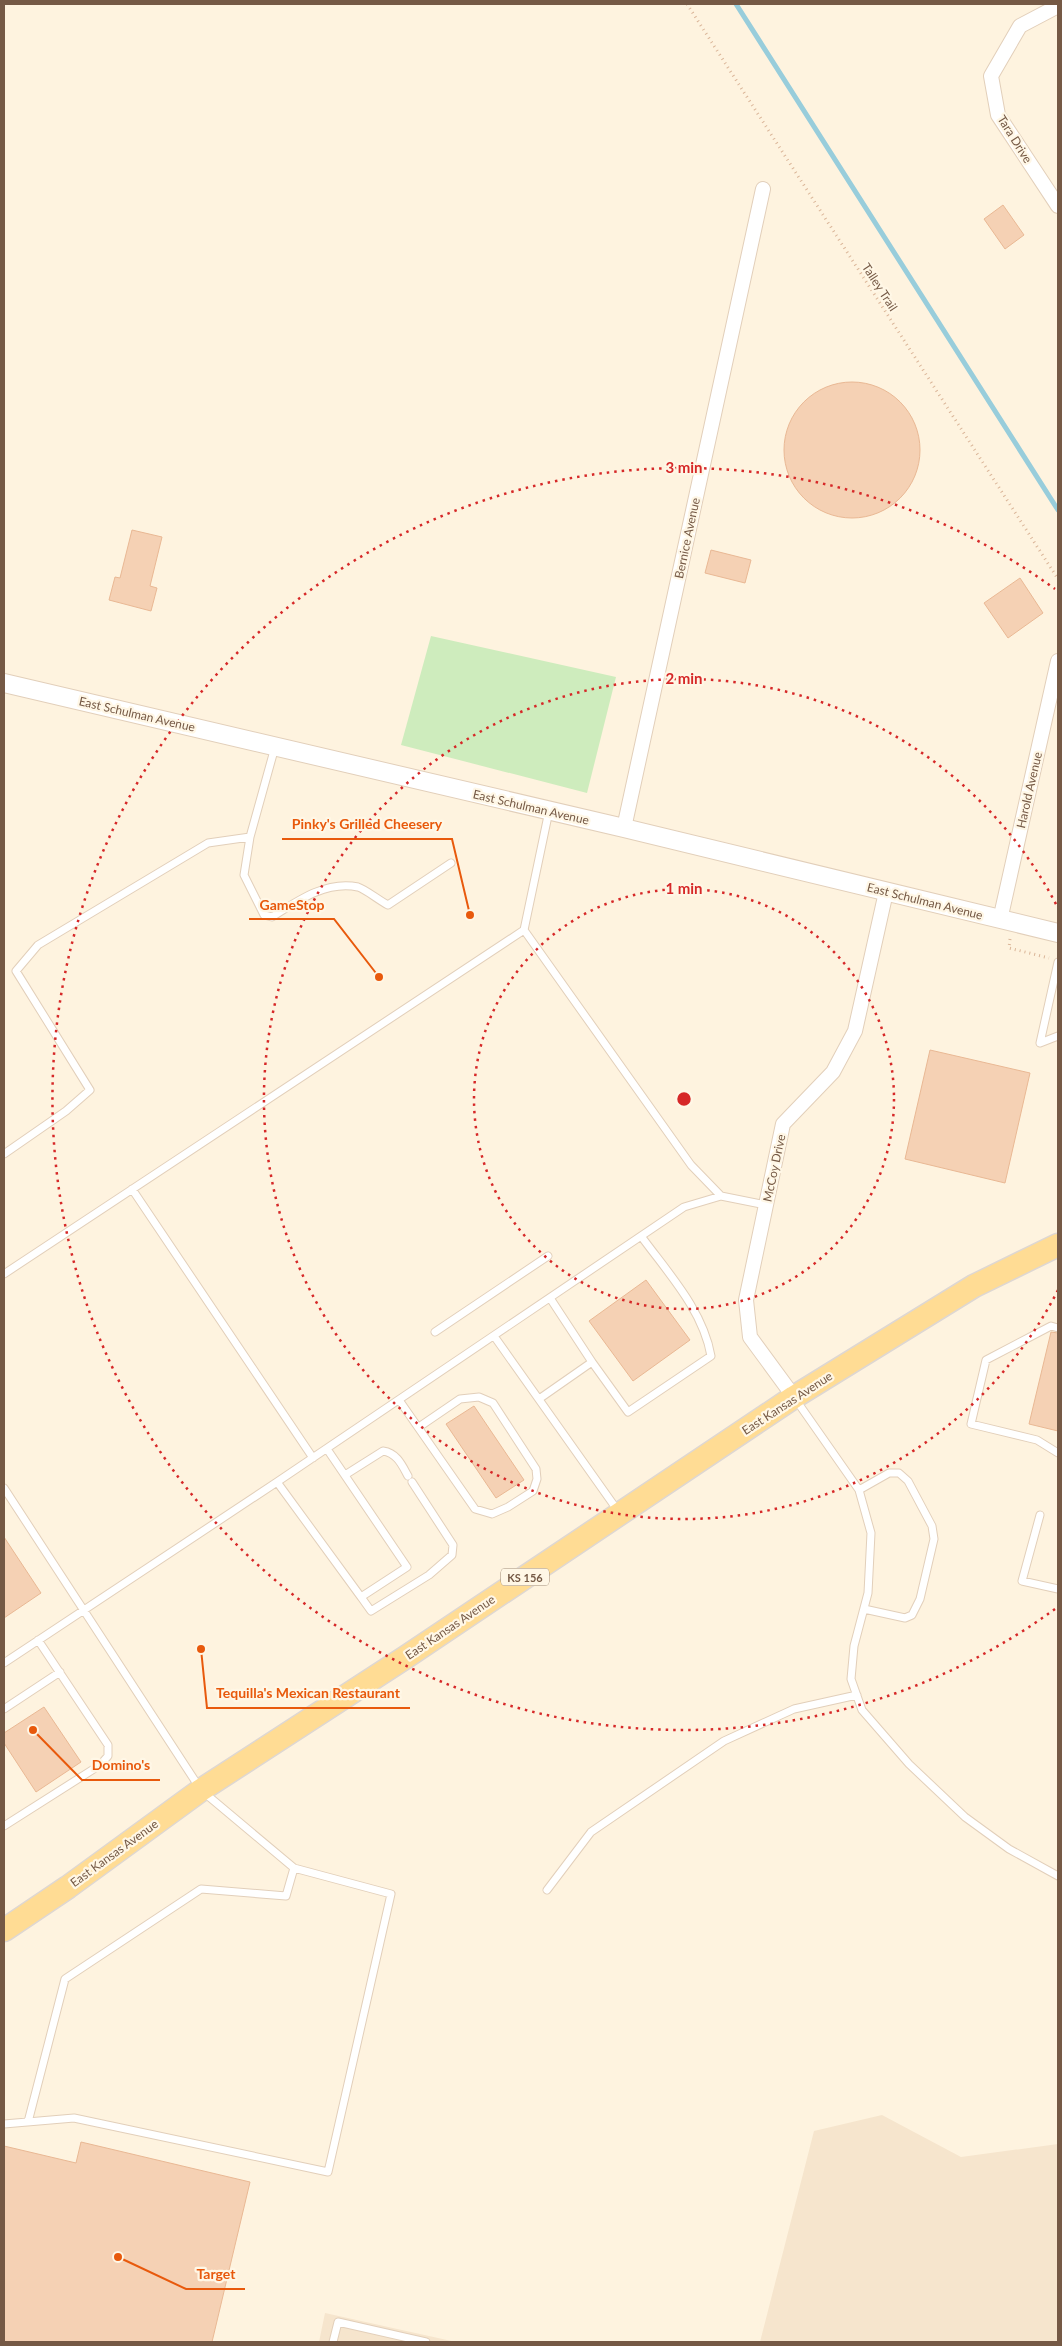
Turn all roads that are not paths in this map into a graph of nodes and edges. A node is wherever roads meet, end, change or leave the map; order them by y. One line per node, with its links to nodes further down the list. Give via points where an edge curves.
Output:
1 (1058, 6): 3 (street, Tara Drive, via 1020,26 991,76 998,115)
2 (763, 189): 8 (street, Bernice Avenue)
3 (1058, 206)
4 (1058, 661): 12 (street, Harold Avenue)
5 (4, 683): 6 (street, East Schulman Avenue)
6 (275, 746): 7 (street, East Schulman Avenue); 9 (lane)
7 (549, 811): 8 (street, East Schulman Avenue); 13 (lane)
8 (624, 828): 11 (street, East Schulman Avenue)
9 (250, 837): 10 (lane, via 244,875 264,915 272,918 320,890 346,886 360,888 388,905); 17 (lane, via 208,843 38,945 16,971 90,1090 66,1111)
10 (451, 863)
11 (886, 892): 12 (street, East Schulman Avenue); 20 (street, McCoy Drive, via 855,1032 833,1072 784,1124)
12 (1000, 920): 14 (street, East Schulman Avenue)
13 (524, 930): 18 (lane); 19 (lane, via 691,1165)
14 (1058, 933)
15 (1058, 962): 16 (lane, via 1040,1043)
16 (1058, 1036)
17 (4, 1154)
18 (132, 1189): 24 (lane); 36 (lane)
19 (721, 1196): 20 (lane); 21 (lane, via 684,1207)
20 (766, 1205): 30 (street, McCoy Drive, via 746,1300 750,1337)
21 (641, 1236): 25 (lane); 29 (lane, via 692,1306 708,1338 711,1356 628,1412)
22 (1058, 1245): 30 (main road, East Kansas Avenue / KS 156, via 974,1286)
23 (548, 1256): 27 (lane)
24 (4, 1274)
25 (550, 1298): 28 (lane); 29 (lane)
26 (1058, 1328): 35 (lane, via 1051,1326 986,1360 971,1424 1037,1440)
27 (435, 1332)
28 (494, 1336): 31 (lane); 32 (lane)
29 (592, 1362): 31 (lane)
30 (794, 1397): 40 (lane); 41 (main road, East Kansas Avenue / KS 156)
31 (539, 1399): 41 (lane)
32 (399, 1400): 33 (lane); 34 (lane)
33 (419, 1427): 33 (lane, via 475,1510 492,1514 533,1491 536,1469 493,1403 479,1397 460,1399)
34 (327, 1449): 36 (lane); 37 (lane)
35 (1058, 1453)
36 (313, 1458): 38 (lane)
37 (345, 1475): 44 (lane, via 407,1567); 44 (lane, via 383,1451 390,1452 453,1545 448,1561 371,1611)
38 (277, 1482): 44 (lane); 46 (lane)
39 (4, 1488): 46 (lane)
40 (858, 1490): 45 (lane, via 871,1533 868,1594); 45 (lane, via 889,1473 899,1474 908,1480 932,1526 934,1539 920,1599 912,1615 905,1618)
41 (620, 1514): 52 (main road, East Kansas Avenue / KS 156)
42 (1040, 1515): 43 (lane, via 1022,1581)
43 (1058, 1589)
44 (361, 1597)
45 (864, 1609): 50 (lane, via 854,1646 851,1679)
46 (84, 1611): 47 (lane); 52 (lane)
47 (38, 1640): 48 (lane); 49 (lane)
48 (4, 1663)
49 (60, 1672): 51 (lane); 53 (lane, via 108,1745 108,1756 100,1765)
50 (857, 1695): 55 (lane, via 862,1710 909,1764 965,1817 1009,1849); 56 (lane, via 794,1709 724,1741 591,1832)
51 (4, 1709)
52 (200, 1790): 54 (lane); 57 (main road, East Kansas Avenue / KS 156)
53 (4, 1826)
54 (294, 1868): 58 (lane, via 286,1896 201,1889 65,1979); 58 (lane, via 392,1894 328,2172 74,2118)
55 (1058, 1876)
56 (548, 1890)
57 (4, 1930)
58 (28, 2122): 59 (lane)
59 (4, 2124)
60 (333, 2342): 61 (lane, via 338,2322)
61 (426, 2342)

